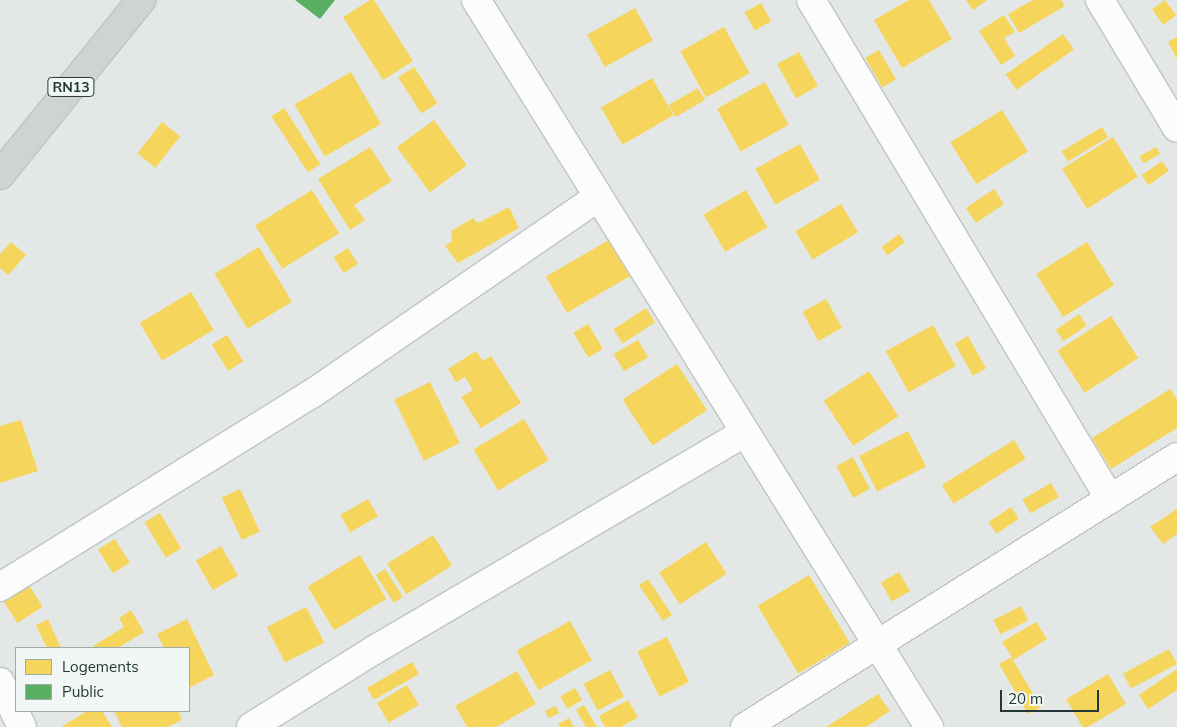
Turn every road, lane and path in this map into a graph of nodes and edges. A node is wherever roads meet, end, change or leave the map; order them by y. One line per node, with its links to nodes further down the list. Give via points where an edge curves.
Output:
1 (141, 0): 6 (main road, RN13)
2 (476, 0): 7 (street)
3 (811, 0): 10 (street)
4 (1100, 0): 5 (street)
5 (1177, 128)
6 (0, 174)
7 (598, 196): 8 (street); 11 (street, via 313,393)
8 (745, 432): 12 (street); 15 (street, via 374,650)
9 (1177, 457): 10 (street)
10 (1110, 499): 12 (street)
11 (0, 587)
12 (877, 645): 16 (street); 17 (street)
13 (0, 682): 14 (street)
14 (22, 727)
15 (251, 727)
16 (745, 727)
17 (929, 727)

